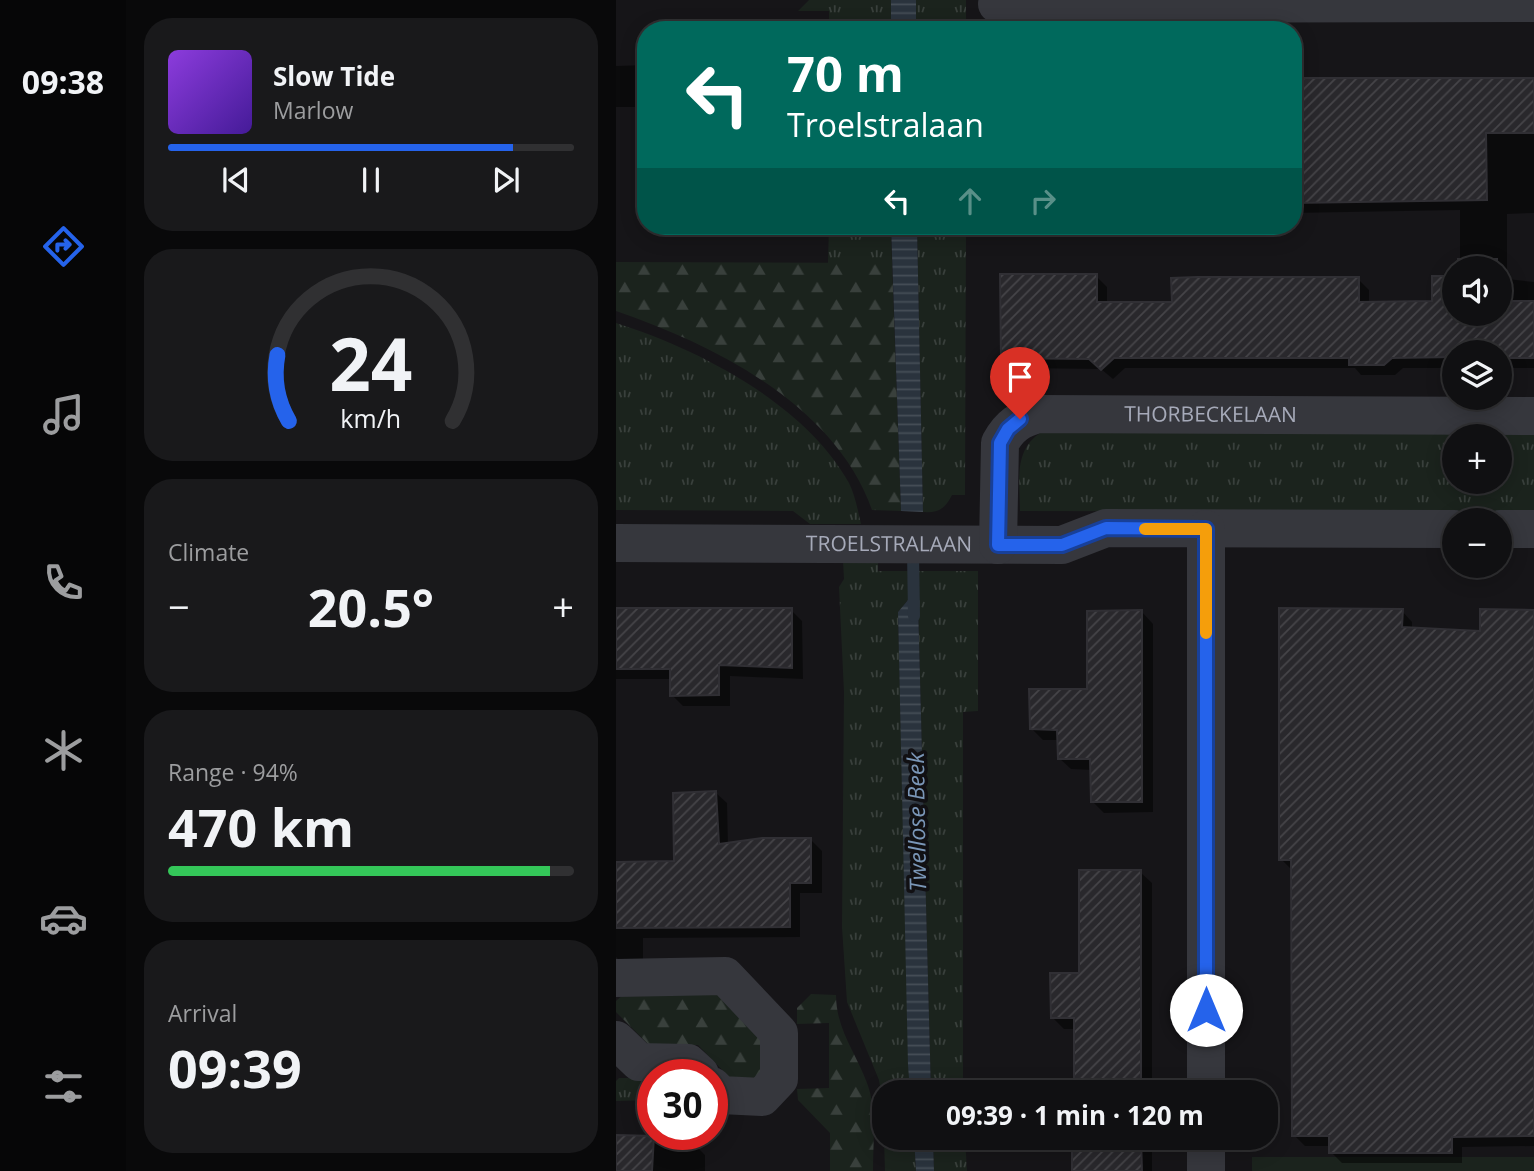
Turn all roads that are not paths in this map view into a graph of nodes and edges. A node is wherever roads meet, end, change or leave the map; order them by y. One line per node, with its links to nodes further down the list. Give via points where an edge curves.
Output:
1 (1327, 1): 2 (street); 3 (street)
2 (1534, 3)
3 (997, 4)
4 (1534, 415): 10 (street, THORBECKELAAN, via 1038,414 1020,419 1000,443)
5 (1206, 529): 6 (street, TROELSTRALAAN); 10 (street, TROELSTRALAAN, via 1106,528 1062,545); 14 (street)
6 (1442, 529)
7 (1512, 529): 8 (street)
8 (1534, 529)
9 (616, 543): 10 (street, TROELSTRALAAN)
10 (998, 545)
11 (616, 978): 15 (street, via 725,976 779,1034 779,1079 762,1097)
12 (616, 1040): 13 (street)
13 (637, 1060)
14 (1206, 1080)
15 (728, 1095)
16 (1206, 1150): 17 (street)
17 (1206, 1171)

